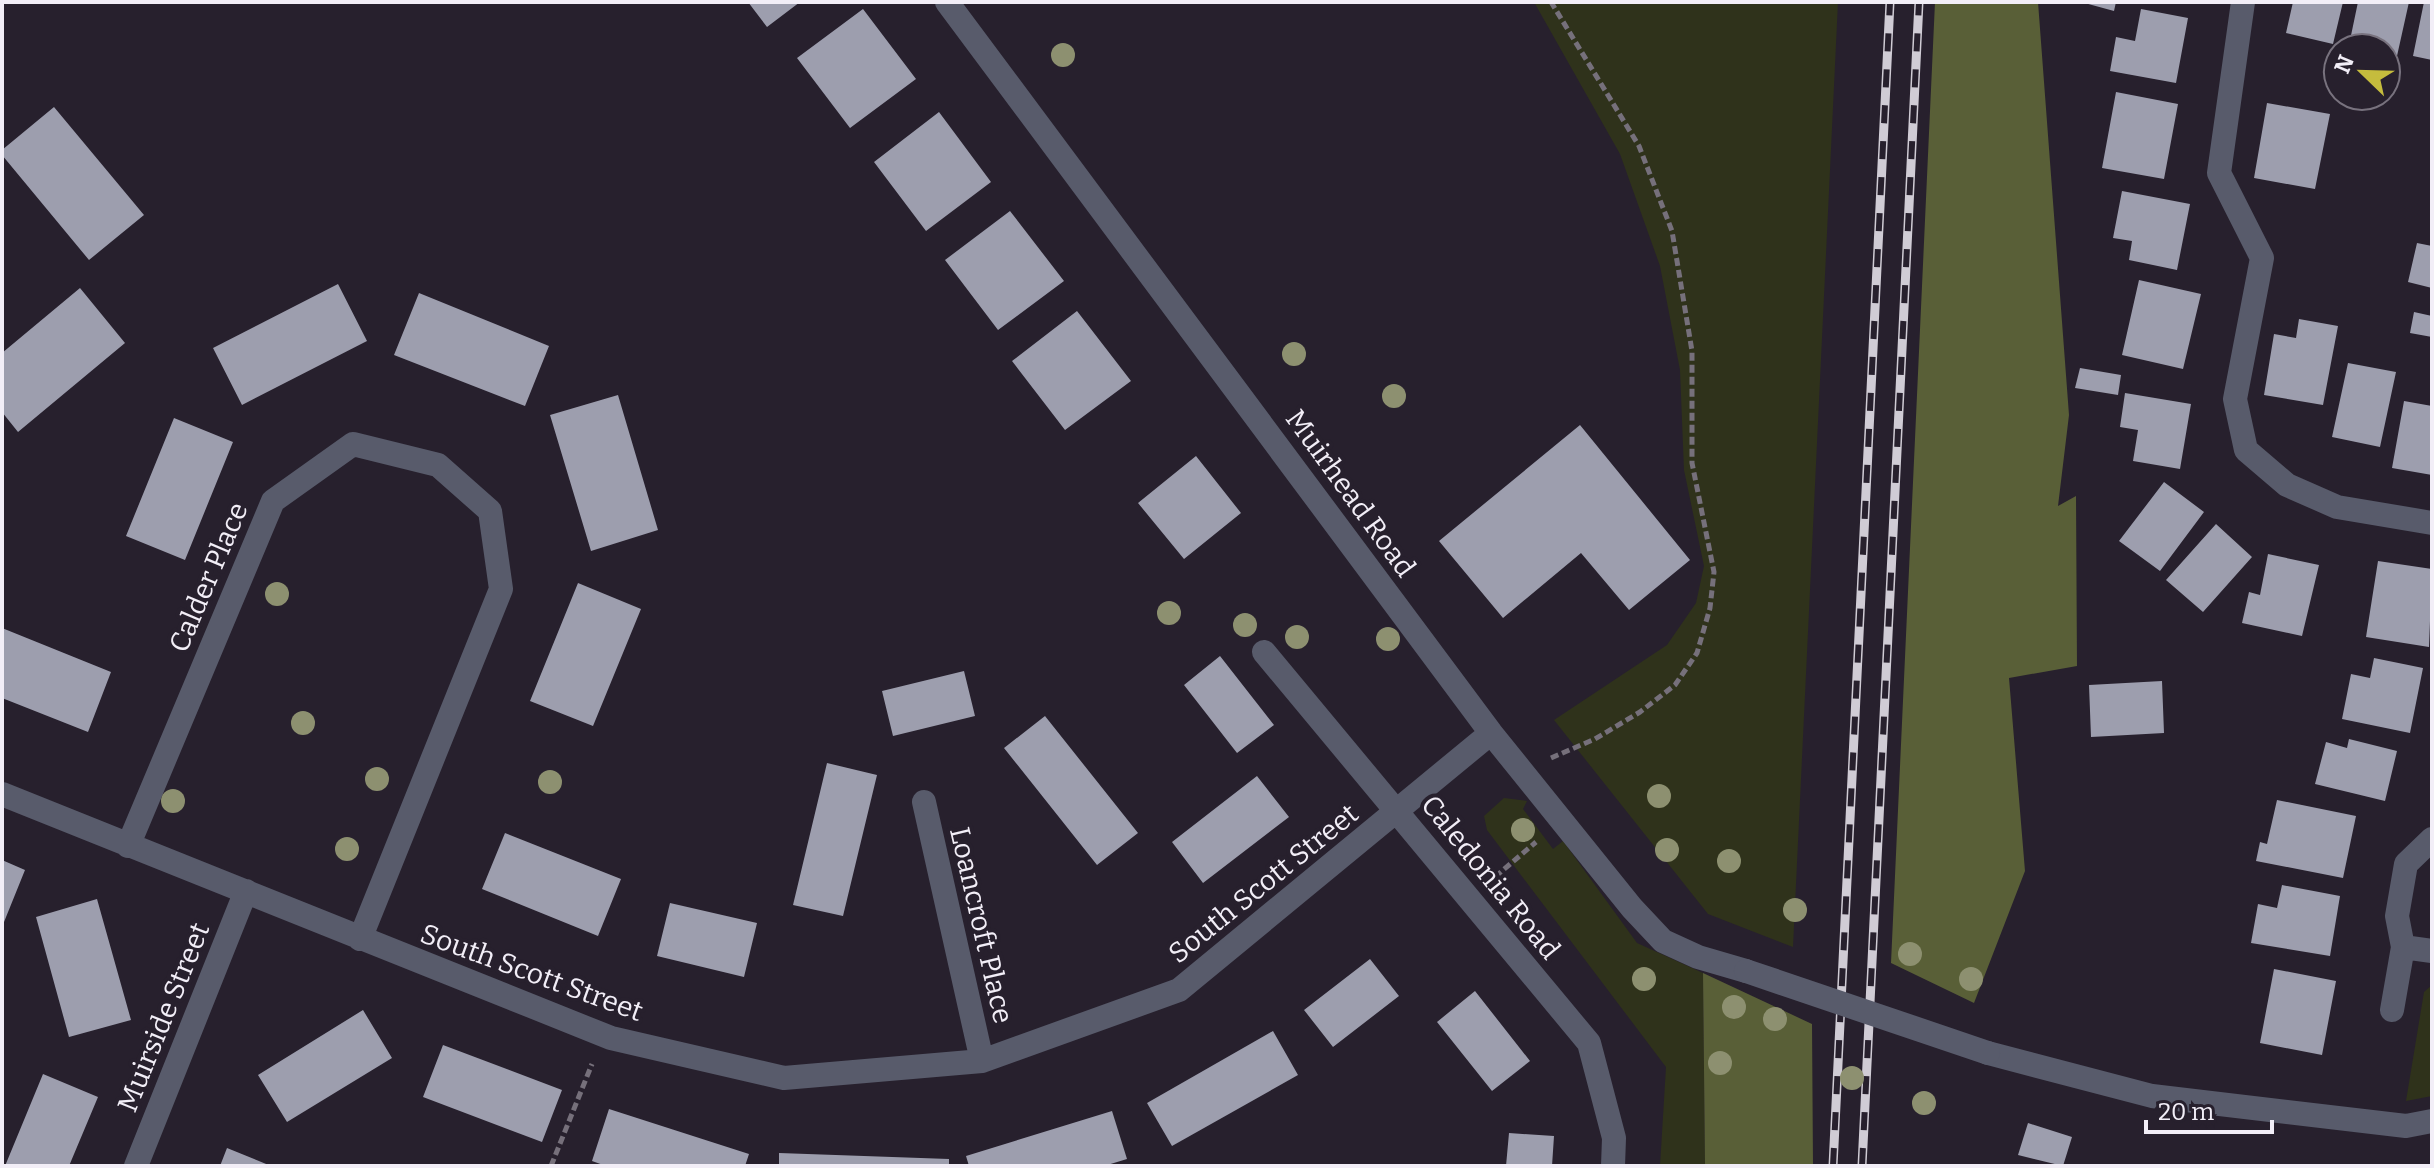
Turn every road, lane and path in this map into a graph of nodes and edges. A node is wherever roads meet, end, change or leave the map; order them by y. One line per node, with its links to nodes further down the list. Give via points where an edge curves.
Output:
1 (947, 2): 6 (street, Muirhead Road)
2 (1551, 2): 7 (path, via 1639,146 1672,231 1692,351 1692,463 1714,572 1697,653 1675,685 1595,739)
3 (2243, 2): 4 (street, via 2219,173 2262,258 2235,399 2246,450 2287,485 2337,507)
4 (2432, 523)
5 (1264, 652): 10 (street, Caledonia Road)
6 (1491, 733): 7 (street, Muirhead Road); 10 (street, South Scott Street)
7 (1521, 771): 11 (street, Muirhead Road)
8 (2, 794): 13 (street, South Scott Street)
9 (924, 802): 21 (street, Loancroft Place)
10 (1398, 811): 15 (street, Caledonia Road); 21 (street, South Scott Street, via 1179,990)
11 (1563, 820): 15 (path); 22 (street, Muirhead Road, bridge, via 1663,941 1698,957 1988,1053 2152,1096 2406,1126)
12 (2432, 839): 17 (street, via 2406,864 2397,916)
13 (128, 846): 14 (street, South Scott Street); 16 (street, Calder Place, via 273,501 353,444 438,465 490,511 501,589)
14 (246, 891): 16 (street, South Scott Street); 23 (street, Muirside Street)
15 (1470, 899): 25 (street, Caledonia Road, via 1589,1043 1614,1138)
16 (360, 939): 21 (street, South Scott Street, via 611,1038 784,1078)
17 (2403, 947): 18 (street); 19 (street)
18 (2432, 951)
19 (2392, 1010)
20 (597, 1052): 24 (path)
21 (982, 1061)
22 (2432, 1121)
23 (136, 1166)
24 (551, 1166)
25 (1613, 1166)

